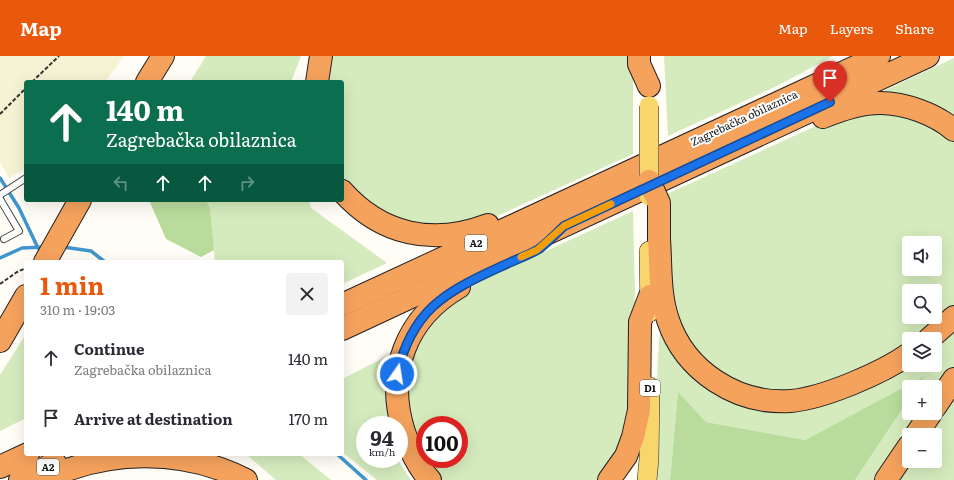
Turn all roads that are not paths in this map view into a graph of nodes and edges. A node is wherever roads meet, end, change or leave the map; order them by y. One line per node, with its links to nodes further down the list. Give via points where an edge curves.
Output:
1 (163, 56): 8 (highway)
2 (321, 56): 9 (highway)
3 (639, 56): 10 (highway)
4 (649, 56): 10 (main road)
5 (844, 56): 11 (highway, via 818,72 738,109)
6 (879, 56): 11 (highway, Zagrebačka obilaznica / A2)
7 (928, 56): 13 (highway, Zagrebačka obilaznica / A2)
8 (148, 80)
9 (316, 80)
10 (649, 96): 16 (main road, bridge)
11 (720, 130): 15 (highway, Zagrebačka obilaznica / A2)
12 (954, 130): 13 (highway, via 928,114 899,105 879,103 830,114 743,153)
13 (718, 154): 20 (highway, Zagrebačka obilaznica / A2)
14 (24, 179): 18 (lane)
15 (610, 181): 17 (highway, via 580,184 486,226 459,234 436,236 392,228 371,218); 26 (highway, A2)
16 (649, 181): 22 (highway, bridge, via 659,203)
17 (344, 193)
18 (0, 196): 21 (lane, via 19,231)
19 (75, 209): 23 (highway)
20 (564, 226): 28 (highway, A2); 41 (highway, via 537,250 483,274 446,295 435,303 413,330 402,354 397,374 399,417 410,449 423,473)
21 (4, 239)
22 (654, 241): 24 (main road, D1); 31 (highway, via 668,321 692,363 730,390 750,397 791,401 859,380)
23 (46, 260)
24 (650, 296): 42 (highway, via 640,322 638,410 633,437 626,456); 43 (main road, D1, via 650,431)
25 (24, 299): 30 (highway)
26 (344, 304)
27 (954, 317): 29 (highway)
28 (344, 328)
29 (937, 332)
30 (0, 341)
31 (902, 359)
32 (954, 379): 33 (highway)
33 (942, 397)
34 (24, 456): 37 (highway, A2)
35 (72, 456): 38 (highway, A2)
36 (902, 456): 44 (highway)
37 (0, 467)
38 (20, 480)
39 (43, 480): 40 (highway, via 76,467 135,456 170,457 200,462)
40 (246, 480)
41 (430, 480)
42 (608, 480)
43 (647, 480)
44 (886, 480)

